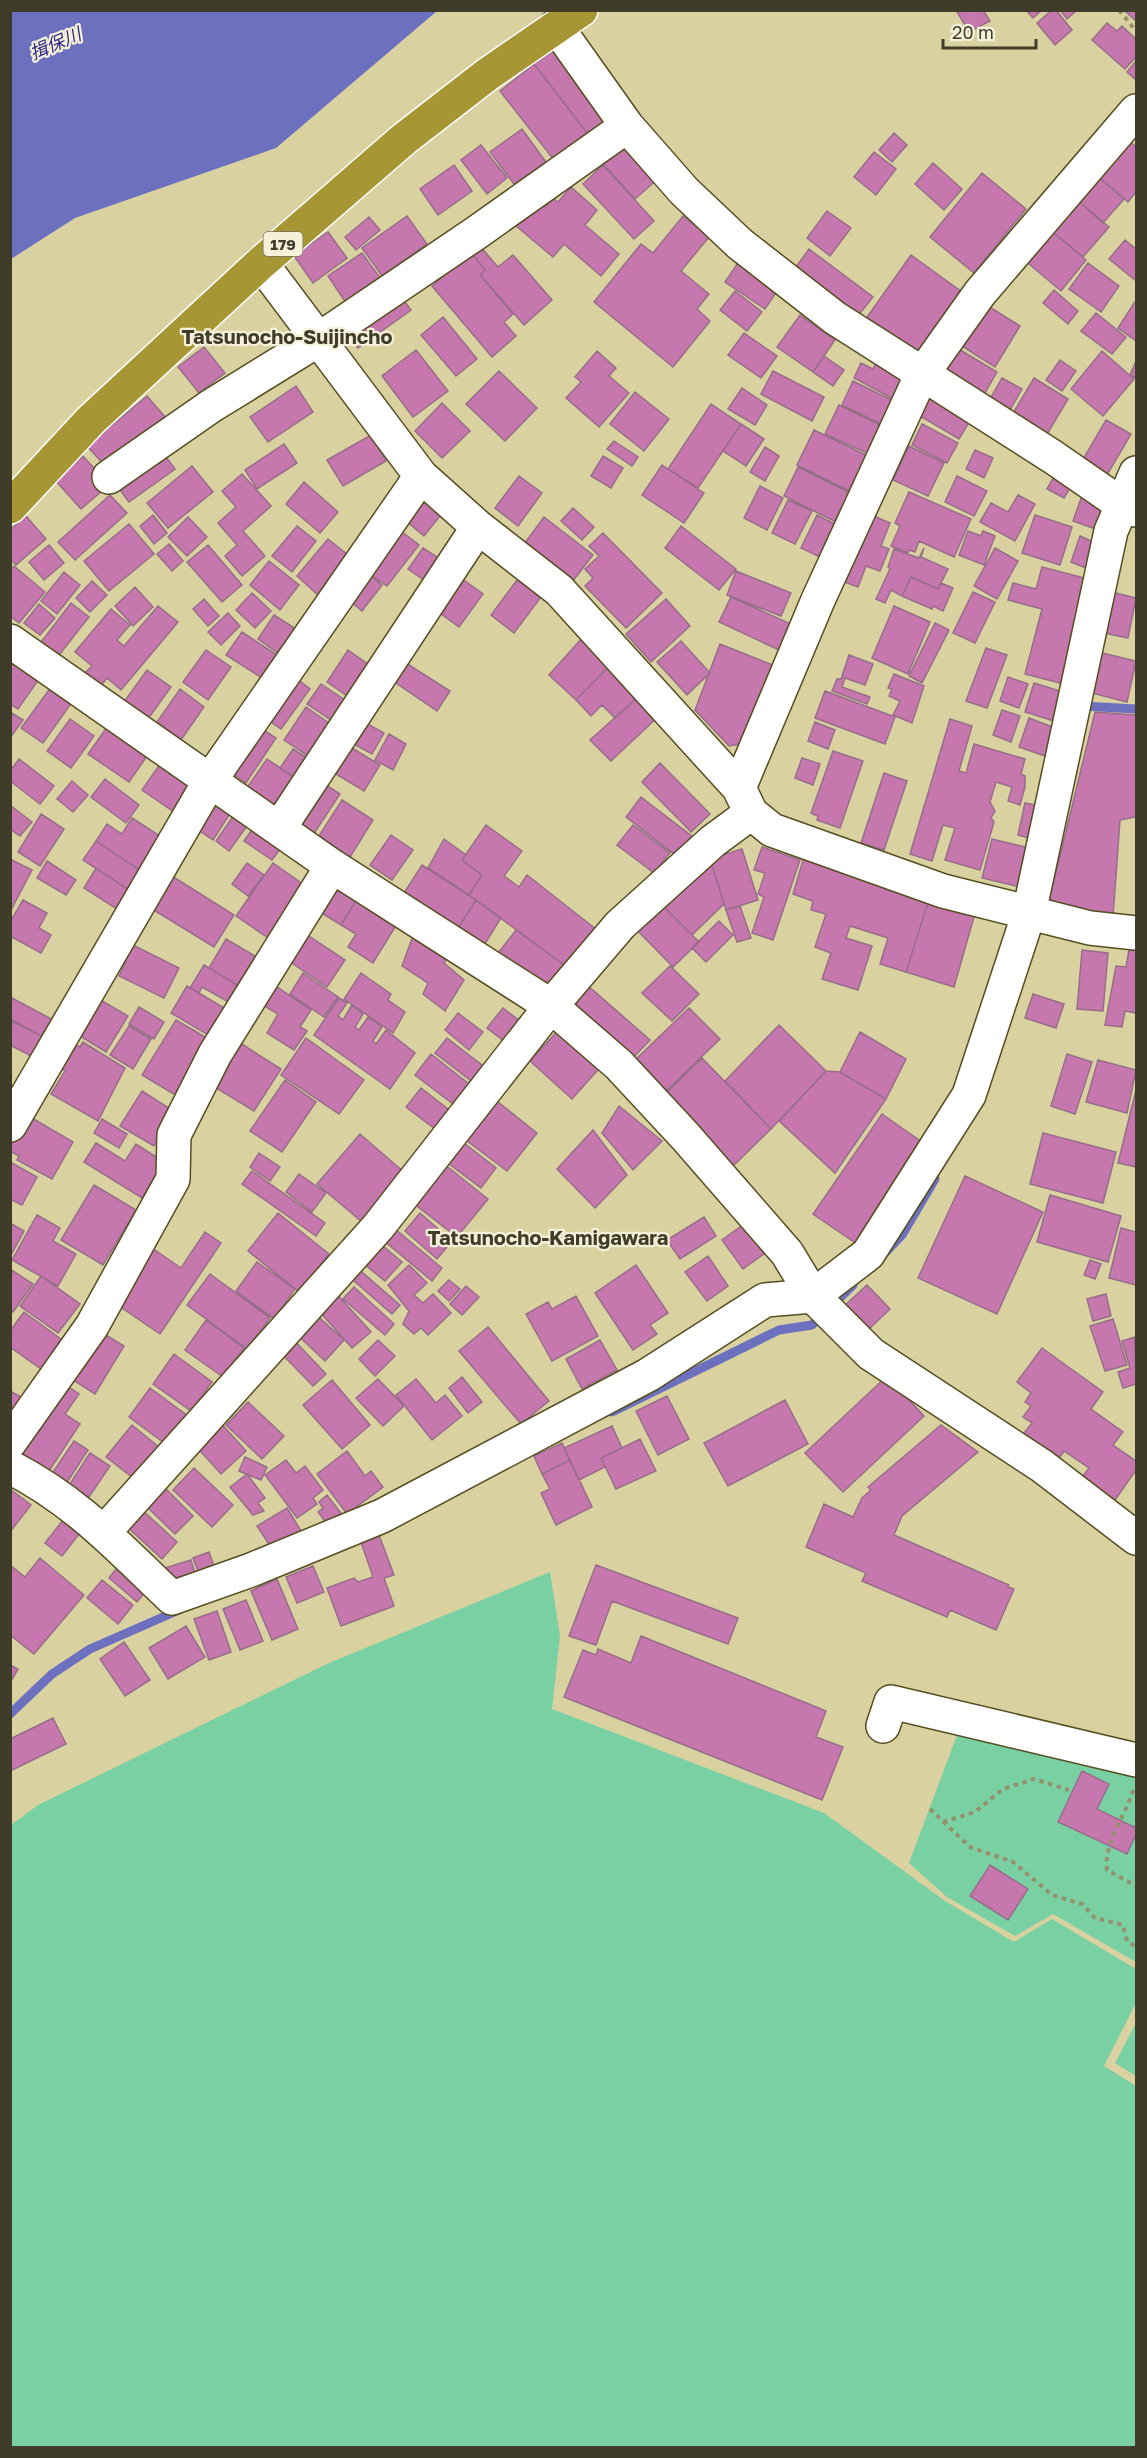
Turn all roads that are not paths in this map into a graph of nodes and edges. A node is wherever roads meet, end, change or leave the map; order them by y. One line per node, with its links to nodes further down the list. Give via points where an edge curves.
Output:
1 (569, 18): 3 (street); 4 (highway, 179, via 404,139)
2 (1137, 111): 6 (street, via 980,293)
3 (627, 126): 5 (street); 6 (street, via 684,191 740,244 835,318)
4 (261, 263): 5 (street); 10 (highway, 179, via 91,420)
5 (318, 340): 8 (street); 9 (street, via 211,406)
6 (921, 376): 11 (street); 15 (street, via 818,600)
7 (1137, 473): 11 (street)
8 (421, 476): 12 (street); 14 (street)
9 (109, 477)
10 (10, 507)
11 (1129, 507): 18 (street, via 1111,531)
12 (478, 527): 15 (street, via 559,590); 16 (street)
13 (10, 641): 14 (street)
14 (211, 779): 16 (street); 21 (street)
15 (745, 800): 18 (street, via 772,830 943,891); 20 (street, via 713,841 620,925)
16 (280, 827): 17 (street)
17 (333, 866): 20 (street); 23 (street, via 215,1054 174,1135 173,1179 92,1326)
18 (1038, 916): 19 (street, via 1090,928); 22 (street, via 969,1095 868,1254)
19 (1137, 933)
20 (551, 1006): 22 (street, via 619,1065 685,1136 787,1253); 25 (street, via 378,1227)
21 (10, 1125)
22 (813, 1296): 25 (street, via 765,1300 648,1375 382,1516 172,1598); 26 (street, via 871,1354 1042,1466)
23 (10, 1442)
24 (10, 1467): 25 (street, via 46,1486)
25 (105, 1531)
26 (1137, 1538)
27 (883, 1726): 28 (street, via 891,1702)
28 (1137, 1760)

